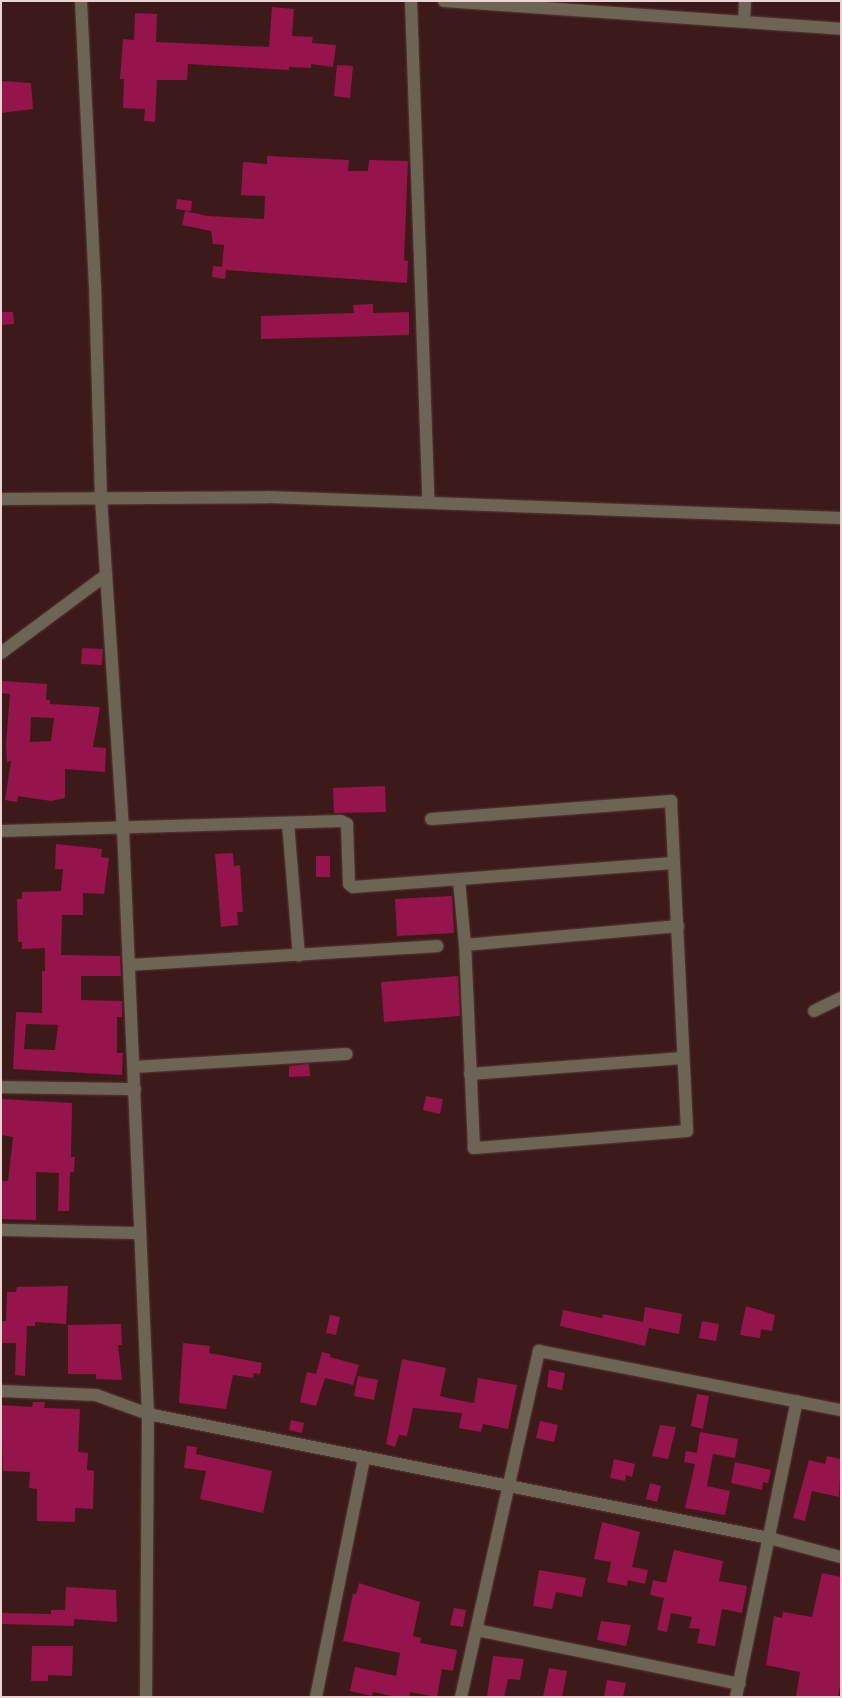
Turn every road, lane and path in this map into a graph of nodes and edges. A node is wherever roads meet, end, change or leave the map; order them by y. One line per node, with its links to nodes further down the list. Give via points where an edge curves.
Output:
1 (81, 1): 7 (street, via 95,284)
2 (412, 1): 9 (street)
3 (444, 1): 5 (street)
4 (745, 1): 5 (street)
5 (744, 21): 6 (street)
6 (841, 29)
7 (100, 498): 8 (street); 9 (street); 11 (street)
8 (1, 500)
9 (428, 500): 10 (street)
10 (841, 518)
11 (106, 575): 12 (street); 15 (street)
12 (1, 653)
13 (431, 819): 17 (street, via 671,801)
14 (288, 824): 15 (street); 18 (street, via 347,824 349,884 353,887); 22 (street)
15 (123, 829): 16 (street); 23 (street)
16 (1, 831)
17 (673, 863): 18 (street); 19 (street)
18 (459, 880): 20 (street)
19 (678, 926): 20 (street); 27 (street)
20 (465, 945): 29 (street)
21 (437, 946): 22 (street)
22 (299, 956): 23 (street)
23 (129, 965): 28 (street)
24 (841, 998): 25 (street)
25 (814, 1011)
26 (347, 1054): 28 (street)
27 (682, 1058): 29 (street); 29 (street, via 687,1131 474,1148)
28 (134, 1067): 31 (street)
29 (470, 1074)
30 (1, 1086): 31 (street)
31 (135, 1089): 33 (street)
32 (1, 1230): 33 (street)
33 (138, 1232): 37 (street)
34 (1, 1391): 37 (street, via 96,1395)
35 (797, 1400): 36 (street); 39 (street, via 539,1351); 40 (street)
36 (841, 1410)
37 (148, 1414): 38 (street); 44 (street)
38 (364, 1459): 39 (street); 45 (street)
39 (509, 1489): 40 (street); 42 (street)
40 (769, 1538): 41 (street); 43 (street)
41 (841, 1557)
42 (477, 1630): 43 (street); 46 (street)
43 (737, 1690)
44 (146, 1697)
45 (316, 1697)
46 (460, 1697)

